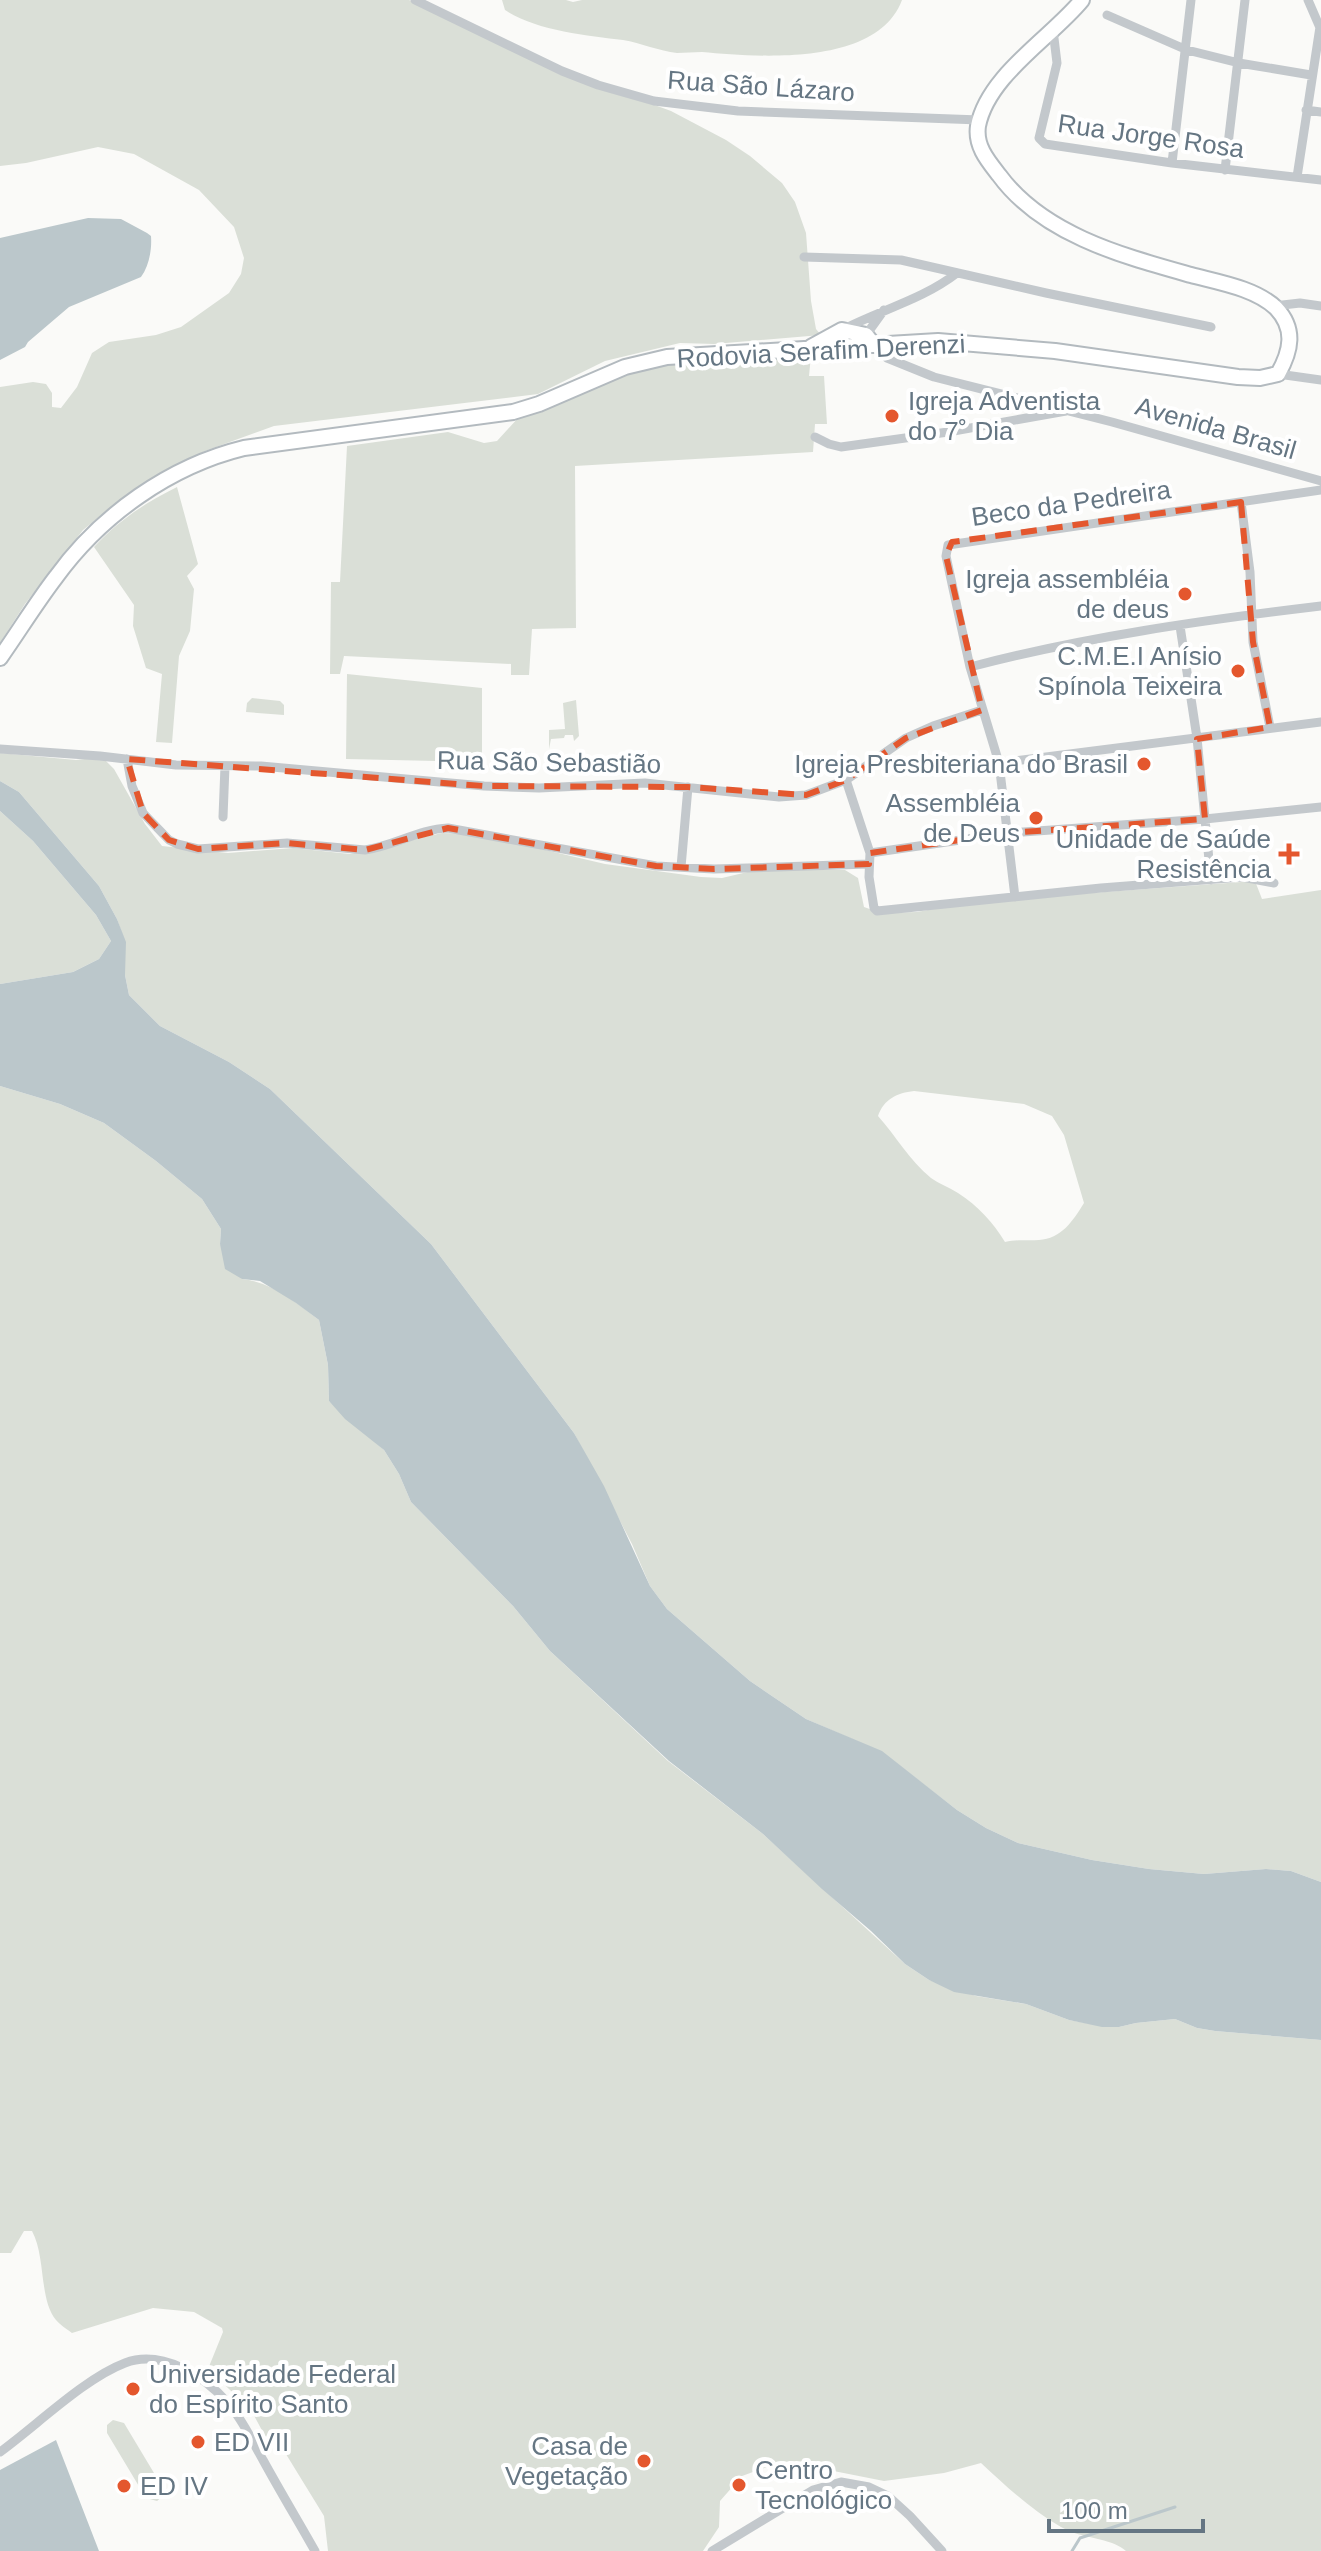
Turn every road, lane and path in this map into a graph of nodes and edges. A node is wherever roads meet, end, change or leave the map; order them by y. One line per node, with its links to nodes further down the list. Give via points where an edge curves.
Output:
1 (415, 0): 14 (street, Rua São Lázaro, via 551,66 654,101 738,111)
2 (1082, 0): 8 (main road)
3 (1191, 0): 9 (street)
4 (1245, 0): 10 (street)
5 (1308, 0): 7 (street)
6 (1107, 15): 9 (street)
7 (1320, 28): 11 (street)
8 (1053, 30): 14 (main road, via 1011,69); 15 (street, Rua Jorge Rosa, via 1057,63 1039,132 1042,142)
9 (1187, 50): 10 (street); 15 (street)
10 (1239, 63): 11 (street); 16 (street)
11 (1311, 75): 12 (street)
12 (1306, 110): 13 (street); 17 (street)
13 (1321, 112)
14 (980, 120): 21 (main road, via 981,151 1030,207 1062,229)
15 (1172, 163): 16 (street, Rua Jorge Rosa)
16 (1225, 170): 17 (street, Rua Jorge Rosa)
17 (1297, 177): 18 (street, Rua Jorge Rosa)
18 (1321, 180)
19 (804, 257): 20 (street, via 901,260)
20 (957, 273): 23 (street, via 927,294); 24 (street)
21 (1274, 306): 22 (street); 28 (main road, via 1290,332 1287,358)
22 (1321, 306)
23 (884, 310): 25 (street); 26 (street)
24 (1211, 327)
25 (842, 330): 26 (main road); 27 (main road)
26 (870, 340): 27 (main road, Rodovia Serafim Derenzi); 28 (main road, Rodovia Serafim Derenzi, via 988,344 1238,377); 30 (street, Avenida Brasil, via 887,358 934,377)
27 (807, 350): 38 (main road, Rodovia Serafim Derenzi, via 667,357 625,367 513,412 268,443 213,455 169,476 88,539)
28 (1278, 374): 29 (street)
29 (1321, 380)
30 (1069, 410): 31 (street, via 841,447); 32 (street, Avenida Brasil)
31 (815, 437)
32 (1321, 481)
33 (1321, 490): 34 (street, Beco da Pedreira)
34 (1241, 502): 36 (street); 39 (street, Beco da Pedreira, via 948,545)
35 (1321, 606): 36 (street)
36 (1253, 614): 37 (street); 42 (street, via 1253,642)
37 (1180, 626): 39 (street, via 1034,650); 43 (street)
38 (0, 658)
39 (970, 667): 40 (street, Beco da Pedreira)
40 (982, 710): 46 (street, Beco da Pedreira); 48 (street, Rua São Sebastião, via 906,738)
41 (1321, 722): 42 (street)
42 (1270, 727): 43 (street)
43 (1197, 738): 46 (street); 52 (street)
44 (0, 749): 45 (street, Rua São Sebastião)
45 (127, 759): 47 (street, Rua São Sebastião); 56 (street, via 143,813 169,840 188,848 287,843 365,850 448,828)
46 (999, 763): 53 (street, Beco da Pedreira)
47 (225, 766): 49 (street, Rua São Sebastião, via 484,786); 51 (street)
48 (846, 780): 49 (street, Rua São Sebastião, via 806,795 779,797); 54 (street)
49 (688, 787): 56 (street)
50 (1321, 807): 52 (street)
51 (223, 817)
52 (1205, 819): 53 (street); 57 (street)
53 (1009, 833): 54 (street); 59 (street, Beco da Pedreira)
54 (870, 853): 55 (street)
55 (869, 864): 56 (street); 59 (street, via 874,908 879,911)
56 (681, 867)
57 (1211, 880): 58 (street, via 1242,877); 59 (street)
58 (1274, 883)
59 (1015, 897)
60 (0, 2452): 61 (street, via 117,2367 140,2359 170,2364 210,2386 236,2413)
61 (315, 2551)
62 (712, 2551): 63 (street, via 813,2490 841,2482 888,2496)
63 (942, 2551)

